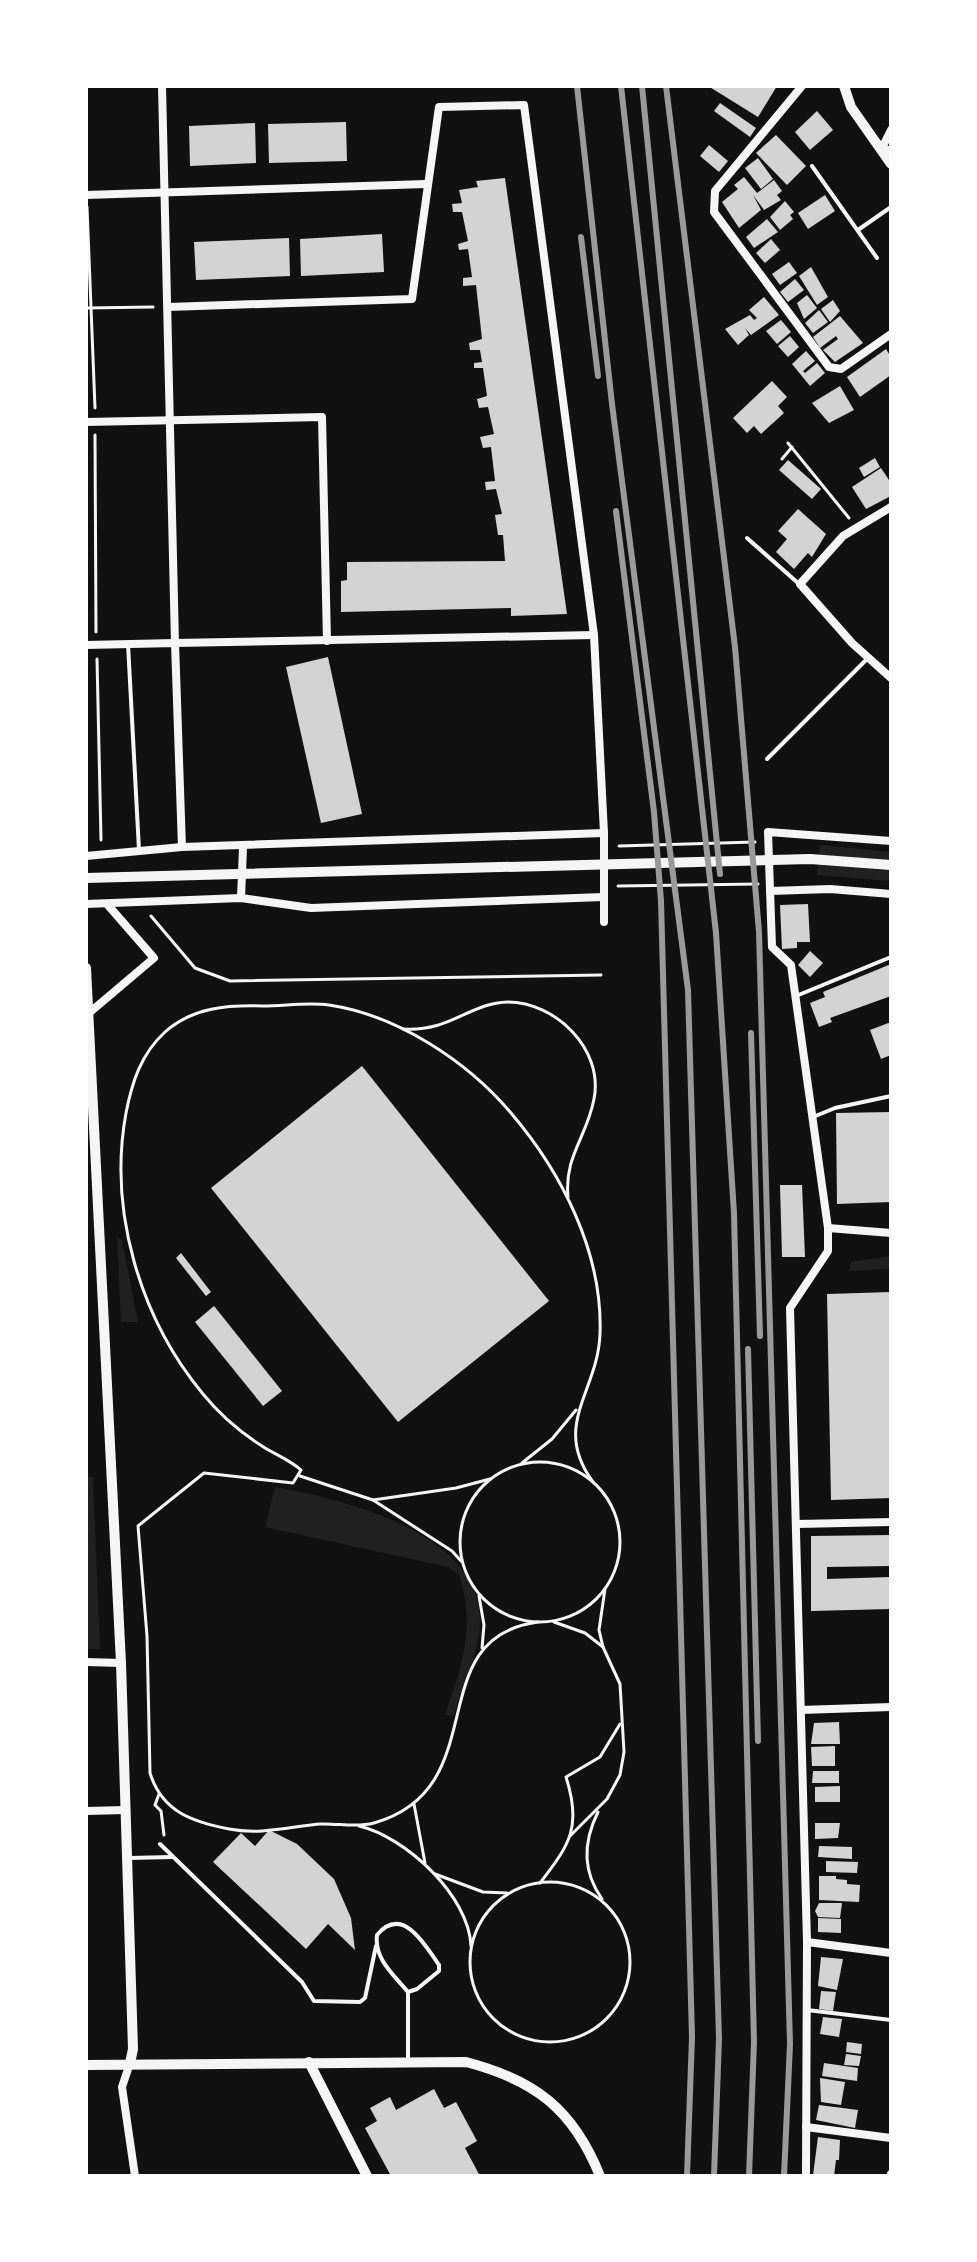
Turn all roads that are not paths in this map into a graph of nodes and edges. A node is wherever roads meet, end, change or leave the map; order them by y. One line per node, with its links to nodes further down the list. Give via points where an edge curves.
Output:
1 (162, 86): 9 (street)
2 (802, 86): 15 (street, via 715,191 714,212 829,367 841,369)
3 (844, 86): 5 (street, via 851,107)
4 (891, 130): 5 (street)
5 (886, 150): 6 (street)
6 (891, 164)
7 (812, 166): 12 (lane)
8 (426, 184): 9 (street); 14 (street, via 412,299); 21 (street, via 439,107 524,105)
9 (166, 192): 10 (street); 14 (street)
10 (86, 195)
11 (891, 207): 12 (lane)
12 (858, 230): 13 (lane)
13 (877, 258)
14 (168, 307): 17 (street)
15 (891, 334)
16 (90, 422): 17 (street)
17 (171, 423): 22 (street, via 322,417); 23 (street)
18 (891, 507): 20 (street, via 856,528)
19 (747, 538): 20 (lane)
20 (800, 584): 26 (street)
21 (594, 635): 22 (street); 29 (street)
22 (327, 641): 23 (street)
23 (175, 643): 24 (street); 31 (street)
24 (128, 644): 25 (street); 33 (lane)
25 (86, 645)
26 (869, 657): 27 (street); 28 (lane)
27 (891, 678)
28 (767, 759)
29 (604, 833): 32 (street); 39 (street)
30 (891, 841): 37 (street, via 768,832)
31 (182, 847): 32 (street); 33 (street)
32 (243, 848): 40 (street)
33 (139, 852): 34 (street)
34 (86, 856)
35 (891, 865): 36 (street, via 810,859)
36 (86, 878)
37 (770, 891): 38 (street); 46 (street, via 772,947 791,965)
38 (891, 894)
39 (603, 897): 40 (street, via 311,908); 43 (street)
40 (241, 898): 42 (street)
41 (86, 904): 42 (street)
42 (107, 904): 47 (street, via 154,958)
43 (604, 922)
44 (891, 957): 46 (lane)
45 (86, 968): 47 (street)
46 (796, 996): 49 (street)
47 (89, 1013): 55 (street)
48 (891, 1096): 49 (lane)
49 (811, 1118): 50 (street)
50 (828, 1228): 51 (street); 53 (street, via 828,1251 790,1308)
51 (891, 1233)
52 (891, 1522): 53 (street)
53 (797, 1524): 57 (street)
54 (86, 1662): 55 (street)
55 (121, 1663): 58 (street)
56 (891, 1707): 57 (street)
57 (801, 1710): 63 (street)
58 (125, 1810): 59 (street); 62 (street)
59 (86, 1811)
60 (160, 1844): 61 (lane)
61 (172, 1857): 62 (lane); 64 (lane, via 302,1982 314,2001 365,1998)
62 (126, 1858): 71 (street)
63 (807, 1942): 65 (street); 67 (street)
64 (376, 1946): 66 (lane, via 378,1956); 66 (lane, via 383,1928 399,1921 434,1958 439,1971)
65 (891, 1953)
66 (408, 1992): 69 (lane)
67 (807, 2010): 68 (lane); 73 (street)
68 (891, 2020)
69 (408, 2060): 70 (street); 77 (street, via 466,2062 525,2083 572,2122)
70 (309, 2062): 71 (street); 76 (street)
71 (130, 2063): 72 (street); 75 (street, via 122,2087)
72 (86, 2065)
73 (806, 2127): 74 (street); 78 (street)
74 (891, 2138)
75 (135, 2176)
76 (367, 2176)
77 (600, 2176)
78 (806, 2176)

